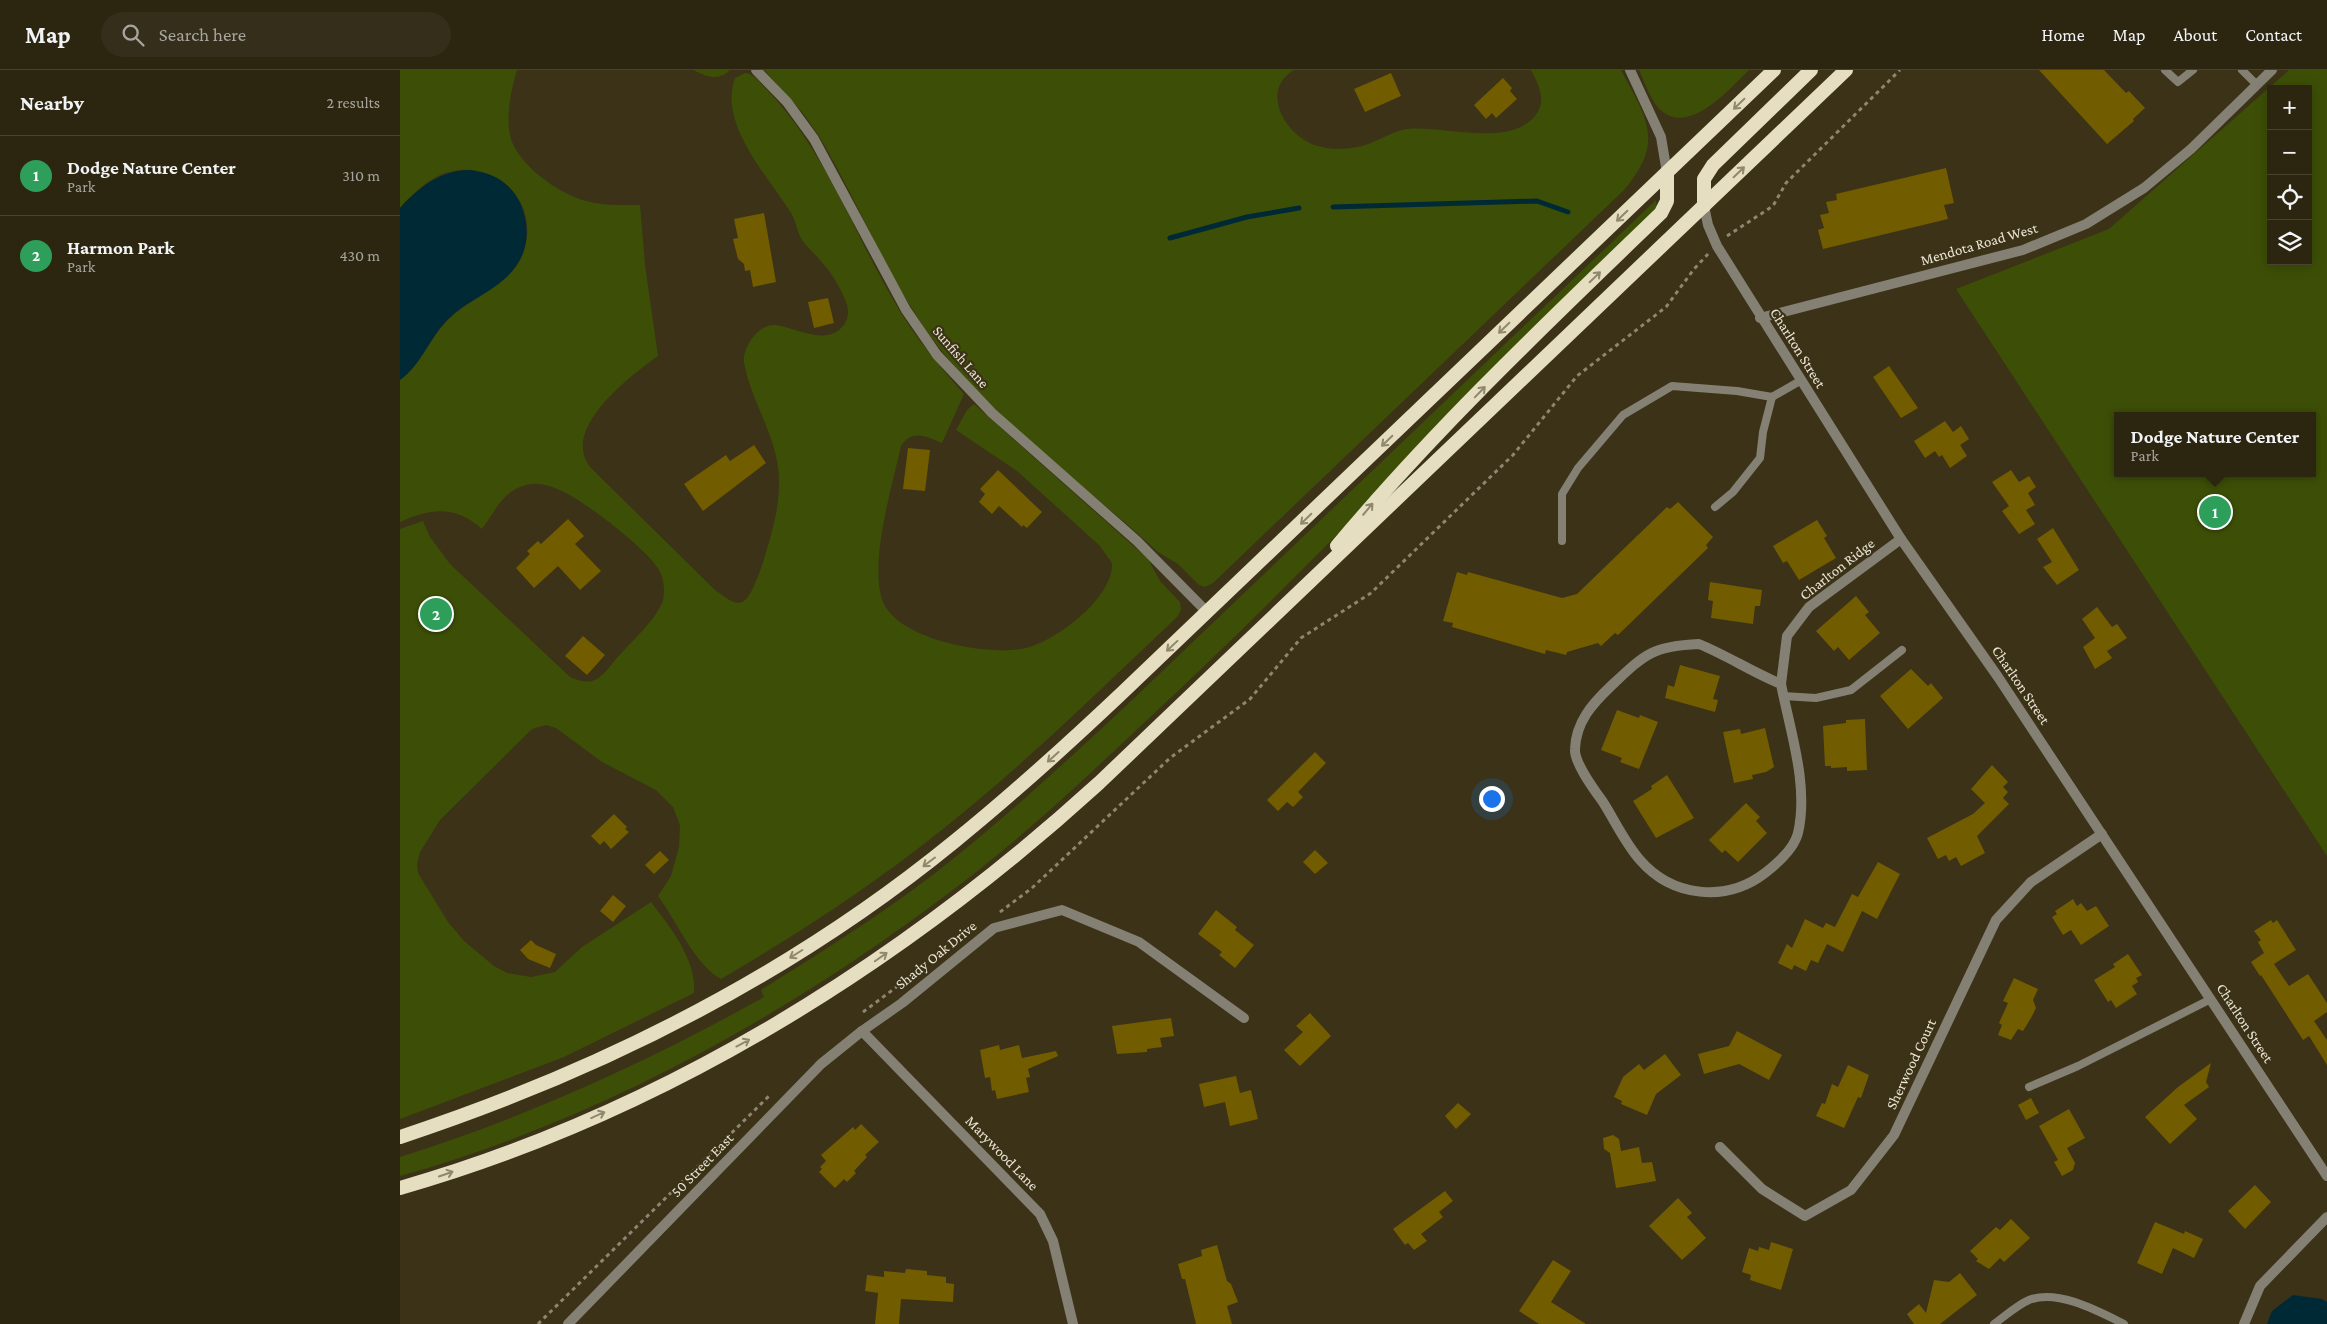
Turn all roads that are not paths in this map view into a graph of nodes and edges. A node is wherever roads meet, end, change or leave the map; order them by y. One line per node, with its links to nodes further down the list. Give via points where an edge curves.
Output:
1 (756, 70): 20 (street, Sunfish Lane, via 791,107 814,139 906,310 937,354 992,413 1137,541)
2 (1630, 70): 11 (street, via 1661,137)
3 (1774, 70): 11 (highway, one-way to 11)
4 (1811, 70): 12 (highway, via 1712,165 1704,179)
5 (1846, 70): 12 (highway, one-way to 5)
6 (2165, 70): 7 (lane, via 2178,82)
7 (2194, 70)
8 (2242, 70): 10 (lane)
9 (2272, 70): 10 (street, Mendota Road West)
10 (2257, 85): 13 (street, Mendota Road West, via 2144,188 2086,224 2023,250)
11 (1667, 172): 19 (highway, one-way to 11, via 1375,500 1661,213 1667,202); 20 (highway, one-way to 20)
12 (1704, 206): 13 (street, Charlton Street, via 1714,240 1749,294); 19 (highway)
13 (1760, 318): 14 (street, Charlton Street)
14 (1800, 381): 15 (lane); 17 (street, Charlton Street)
15 (1772, 397): 16 (lane, via 1760,458 1733,492); 18 (lane, via 1672,386 1623,415 1578,468 1562,494)
16 (1715, 507)
17 (1901, 539): 22 (street, Charlton Ridge, via 1809,607 1787,636); 24 (street, Charlton Street)
18 (1562, 541)
19 (1291, 600): 32 (highway, one-way to 19, via 525,1146 630,1101 764,1032 861,971 968,893 1063,815)
20 (1207, 612): 29 (highway, one-way to 29, via 1005,800 924,865 833,930 737,990 638,1042 536,1088)
21 (1902, 650): 23 (lane, via 1851,690 1816,698)
22 (1781, 684): 23 (street, Charlton Ridge); 23 (street, Charlton Ridge, via 1699,644 1672,646 1643,656 1590,705 1579,726 1574,751 1640,860 1662,878 1689,891 1722,893 1756,880 1782,860 1798,835 1802,799)
23 (1783, 696)
24 (2102, 834): 25 (street, Charlton Street); 30 (street, Sherwood Court, via 2031,882 1996,920 1894,1135 1851,1190 1805,1216 1762,1189)
25 (2211, 999): 28 (lane, via 2087,1062); 31 (street, Charlton Street)
26 (1244, 1018): 27 (street, Shady Oak Drive, via 1139,942 1062,910 994,928 902,1003)
27 (862, 1031): 34 (street, 50 Street East, via 821,1064); 35 (street, Marywood Lane, via 1040,1214 1054,1241)
28 (2029, 1087)
29 (400, 1137)
30 (1720, 1147)
31 (2327, 1176)
32 (400, 1188)
33 (2327, 1216): 38 (street, via 2260,1286)
34 (568, 1324)
35 (1073, 1324)
36 (1994, 1324): 37 (lane, via 2028,1300 2045,1298 2074,1302)
37 (2124, 1324)
38 (2244, 1324)

